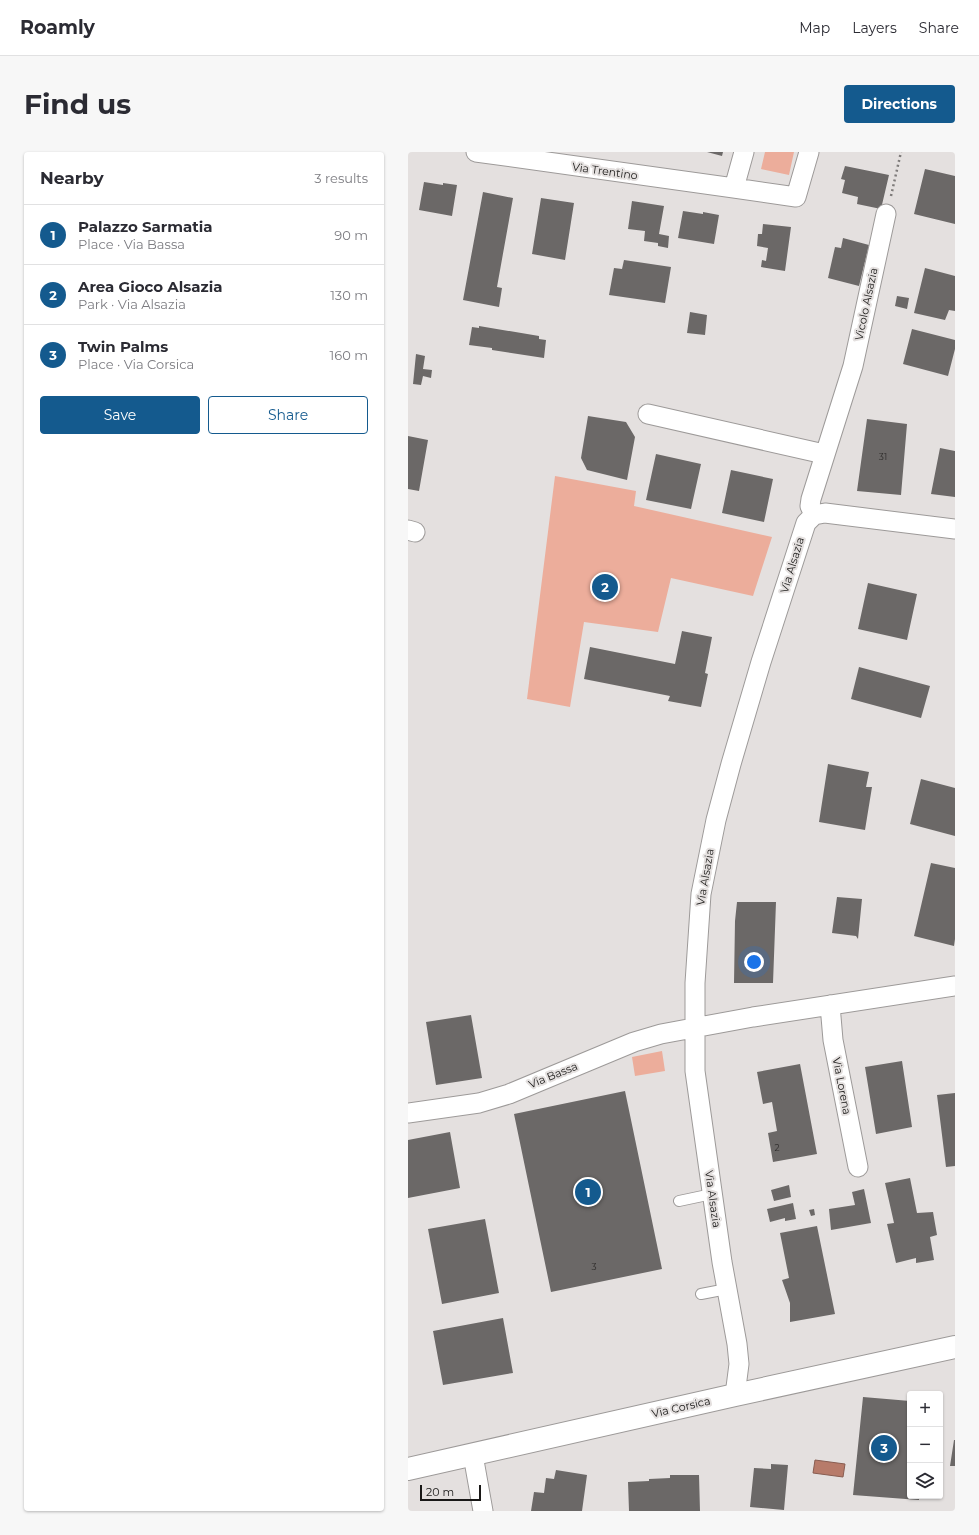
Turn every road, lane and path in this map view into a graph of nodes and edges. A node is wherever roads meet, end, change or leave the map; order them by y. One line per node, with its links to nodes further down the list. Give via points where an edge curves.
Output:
1 (476, 152): 5 (street, Via Trentino)
2 (744, 152): 6 (street)
3 (809, 152): 6 (street, Via Trentino, via 796,198)
4 (901, 152): 7 (path)
5 (585, 160): 6 (street, Via Trentino)
6 (734, 188)
7 (886, 214): 9 (street, Vicolo Alsazia, via 853,366)
8 (648, 414): 9 (street)
9 (824, 454): 10 (street, Vicolo Alsazia, via 811,498 810,506)
10 (814, 515): 11 (street, via 825,513); 14 (street, Via Alsazia, via 806,523 761,662 716,820 700,894 695,983)
11 (955, 529)
12 (955, 986): 13 (street)
13 (830, 1005): 14 (street); 16 (street, Via Lorena, via 833,1040)
14 (696, 1027): 15 (street, Via Bassa, via 634,1042 480,1103); 17 (street, Via Alsazia, via 695,1071)
15 (408, 1113)
16 (858, 1167)
17 (712, 1194): 18 (lane); 19 (street, Via Alsazia)
18 (679, 1201)
19 (727, 1288): 20 (lane); 22 (street, Via Alsazia, via 739,1364)
20 (701, 1294)
21 (955, 1347): 22 (street, Via Corsica)
22 (735, 1395): 23 (street, Via Corsica)
23 (474, 1455): 24 (street, Via Corsica); 25 (street)
24 (408, 1469)
25 (483, 1511)

